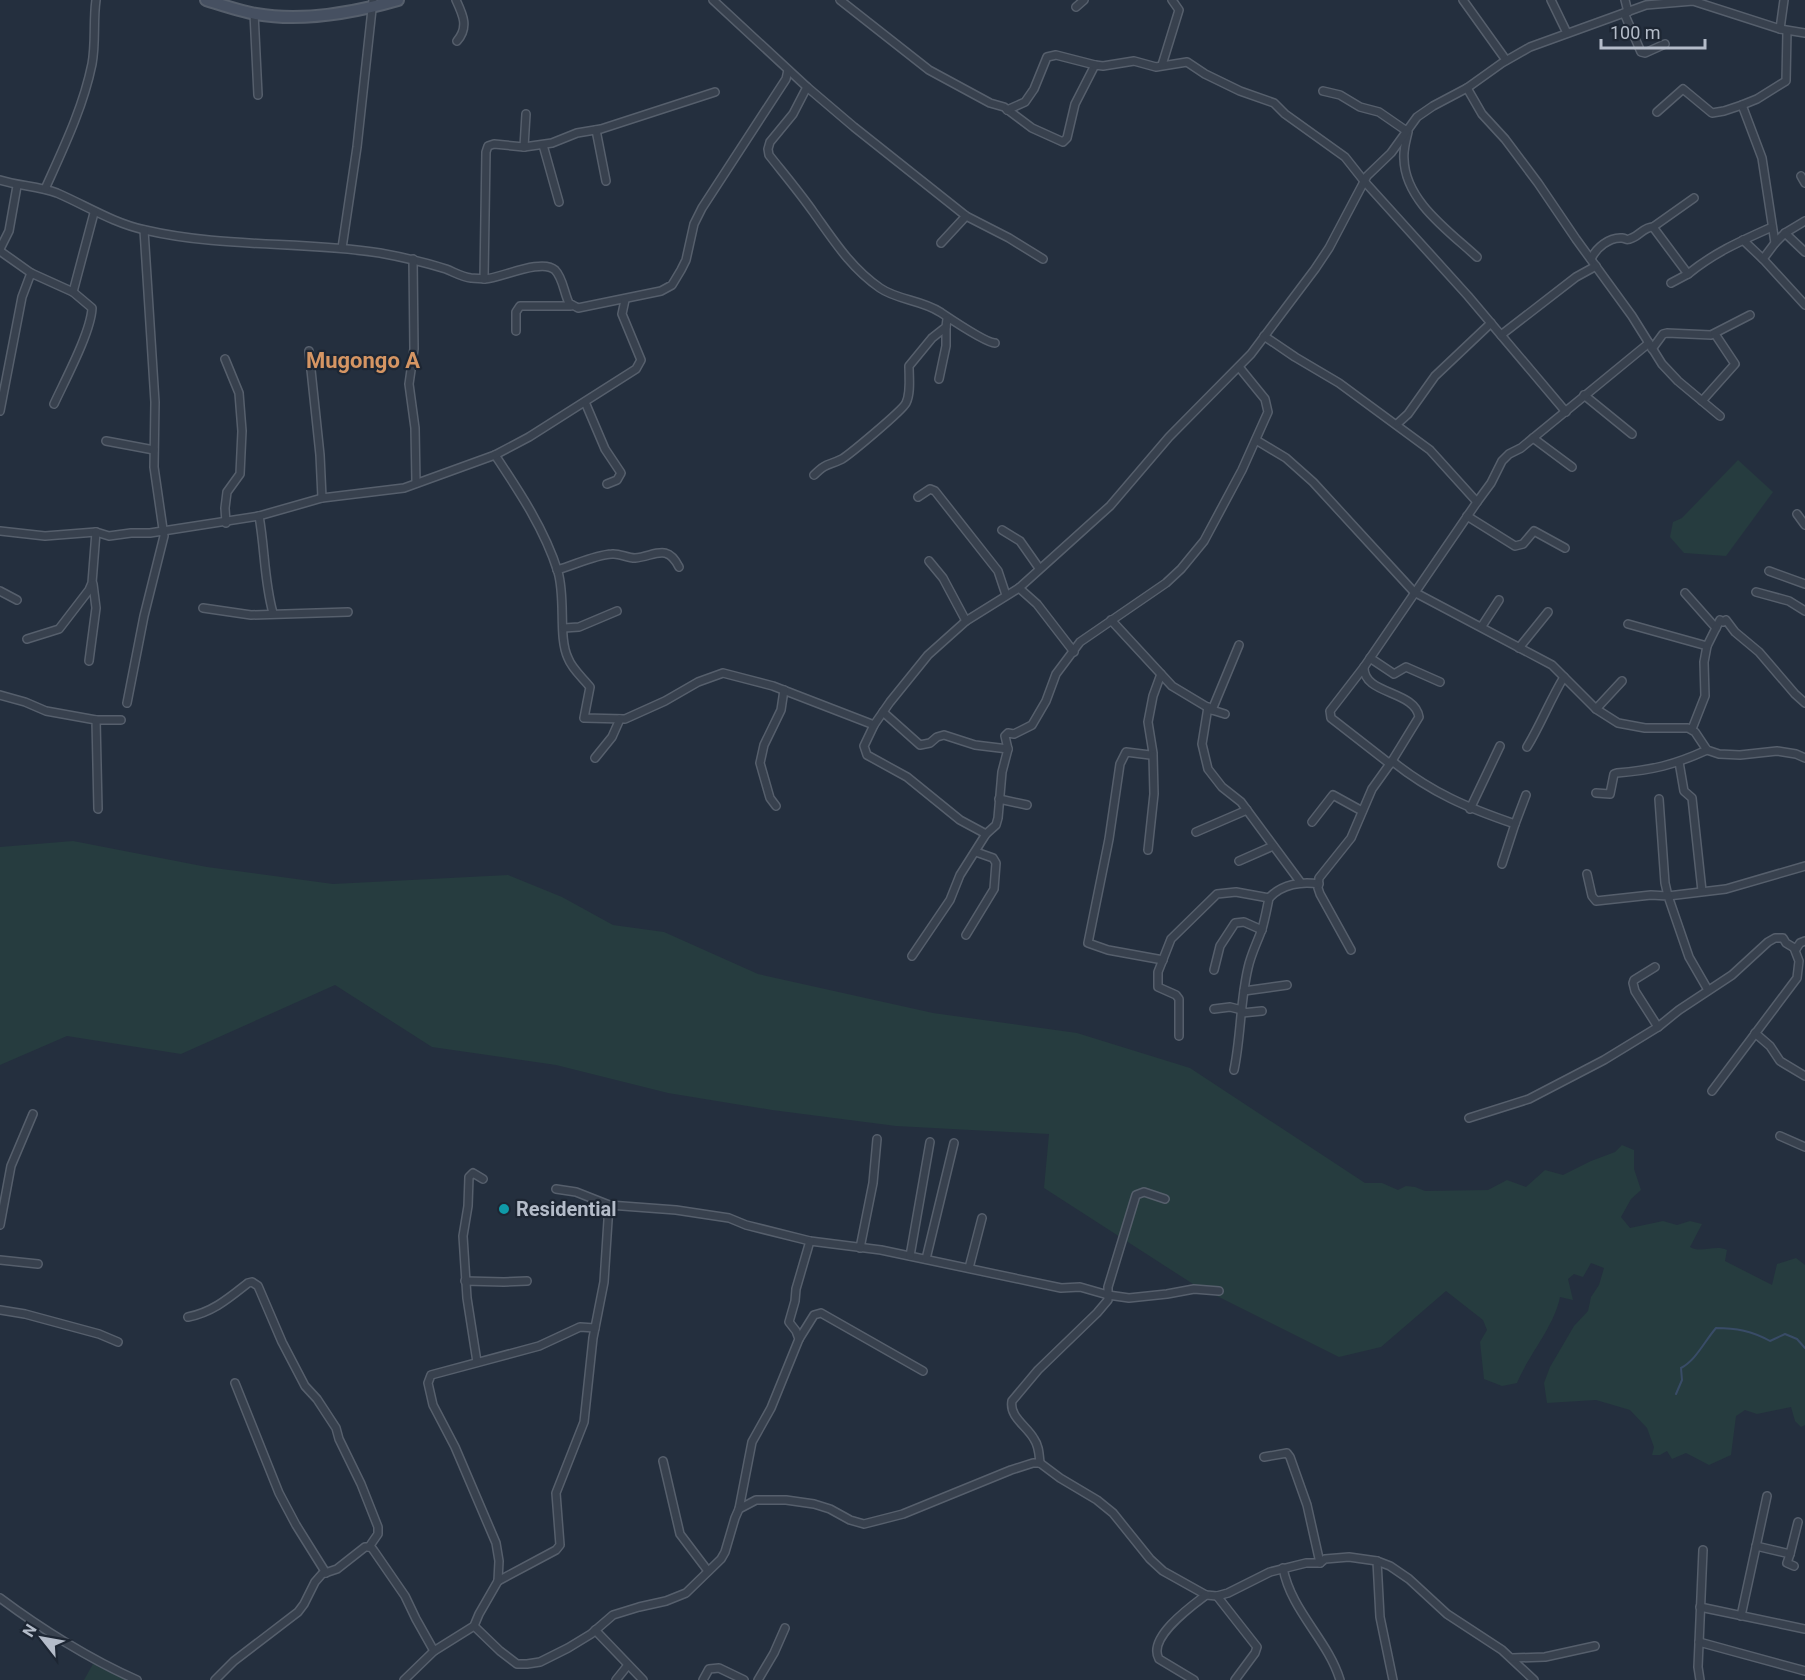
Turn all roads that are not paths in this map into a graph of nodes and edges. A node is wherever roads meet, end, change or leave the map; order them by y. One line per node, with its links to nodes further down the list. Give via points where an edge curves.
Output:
1 (96, 0): 47 (street, via 92,65 80,106)
2 (206, 0): 16 (street)
3 (398, 0): 14 (street)
4 (456, 0): 21 (street, via 465,23)
5 (713, 0): 26 (street)
6 (840, 0): 33 (street, via 929,70)
7 (1084, 0): 15 (street)
8 (1172, 0): 25 (street, via 1179,10)
9 (1463, 0): 23 (street)
10 (1551, 0): 19 (street)
11 (1625, 0): 17 (street)
12 (1784, 0): 18 (street)
13 (1693, 1): 17 (street, via 1646,5); 18 (street)
14 (372, 4): 16 (street, via 295,17); 60 (street)
15 (1076, 7)
16 (254, 13): 31 (street)
17 (1626, 13): 19 (street); 22 (street, via 1641,52)
18 (1784, 30): 20 (street); 32 (street, via 1786,81)
19 (1567, 33): 23 (street)
20 (1805, 33)
21 (457, 40)
22 (1665, 44)
23 (1506, 60): 28 (street)
24 (1095, 65): 25 (street, via 1134,61); 33 (street, via 1056,55 1047,57 1025,102); 33 (street, via 1075,104 1064,142 1032,128)
25 (1162, 65): 45 (street, via 1187,62 1240,91 1274,103 1345,157)
26 (788, 70): 27 (street); 74 (street, via 786,79 702,208 686,260 672,285)
27 (807, 87): 51 (street); 78 (street, via 793,114 770,142 769,155 858,271 882,290 939,311)
28 (1467, 88): 37 (street, via 1417,117); 42 (street, via 1470,103); 65 (street, via 1482,114 1523,162)
29 (1323, 91): 37 (street, via 1379,112)
30 (715, 92): 36 (street)
31 (258, 95)
32 (1742, 105): 34 (street, via 1712,113 1683,89); 54 (street, via 1762,158)
33 (1007, 110)
34 (1657, 112)
35 (526, 114): 39 (street)
36 (596, 130): 38 (street); 44 (street)
37 (1408, 132): 40 (street); 41 (street)
38 (543, 145): 39 (street); 49 (street)
39 (524, 147): 71 (street, via 494,144 486,149)
40 (1391, 153): 41 (street); 45 (street)
41 (1404, 158): 63 (street, via 1412,193)
42 (1529, 177)
43 (0, 180): 46 (street)
44 (606, 181)
45 (1364, 181): 79 (street); 83 (street, via 1320,262)
46 (17, 186): 47 (street); 61 (street, via 9,231)
47 (45, 189): 50 (street)
48 (1694, 198): 53 (street)
49 (559, 202)
50 (94, 213): 55 (street); 73 (street)
51 (966, 216): 58 (street); 64 (street)
52 (1805, 221): 56 (street)
53 (1653, 227): 65 (street, via 1629,240 1606,243 1595,250); 70 (street)
54 (1772, 227): 57 (street); 59 (street)
55 (144, 230): 60 (street, via 235,242); 102 (street)
56 (1785, 233): 59 (street); 62 (street)
57 (1743, 240): 66 (street); 70 (street, via 1716,253)
58 (941, 243)
59 (1775, 243): 66 (street)
60 (342, 248): 67 (street)
61 (0, 250): 69 (street)
62 (1805, 252)
63 (1478, 257)
64 (1043, 259)
65 (1591, 259): 68 (street)
66 (1763, 259): 75 (street)
67 (413, 260): 71 (street, via 464,277); 106 (street, via 410,395)
68 (1596, 266): 82 (street); 85 (street)
69 (31, 273): 73 (street); 94 (street, via 22,297)
70 (1688, 274): 72 (street)
71 (484, 279): 76 (street, via 549,267 557,272)
72 (1671, 283)
73 (73, 292): 93 (street, via 92,308 92,315)
74 (624, 300): 76 (street); 92 (street, via 622,314 641,360 632,373)
75 (1805, 305)
76 (571, 306): 80 (street, via 518,308)
77 (1750, 315): 81 (street)
78 (947, 323): 84 (street, via 957,322); 89 (street); 105 (street, via 909,366 906,404 857,447)
79 (1491, 323): 82 (street); 97 (street, via 1435,376)
80 (516, 332)
81 (1715, 334): 85 (street, via 1667,333); 91 (street, via 1735,364)
82 (1501, 335): 95 (street)
83 (1264, 336): 88 (street); 97 (street, via 1339,382)
84 (995, 343)
85 (1651, 346): 90 (street); 91 (street, via 1667,370)
86 (309, 351): 109 (street)
87 (225, 359): 114 (street, via 239,393 242,432 240,474 227,492)
88 (1239, 367): 100 (street, via 1268,404); 123 (street, via 1169,437 1110,506)
89 (939, 379)
90 (1584, 395): 95 (street); 98 (street)
91 (1702, 401): 96 (street)
92 (585, 402): 103 (street); 107 (street, via 605,449 621,473 617,480)
93 (54, 404)
94 (0, 411)
95 (1566, 412): 99 (street)
96 (1720, 416)
97 (1397, 424): 110 (street, via 1430,450)
98 (1632, 434)
99 (1533, 438): 104 (street); 110 (street, via 1502,461)
100 (1256, 440): 130 (street, via 1286,458 1313,483); 142 (street, via 1204,542 1166,583)
101 (106, 441): 102 (street)
102 (154, 450): 116 (street)
103 (495, 455): 106 (street); 124 (street, via 534,518)
104 (1572, 466)
105 (814, 474)
106 (416, 483): 109 (street, via 395,490)
107 (607, 484)
108 (918, 497): 133 (street, via 930,489 935,491 998,571)
109 (322, 498): 112 (street)
110 (1477, 502): 113 (street)
111 (1797, 514): 115 (street)
112 (259, 516): 114 (street); 141 (street)
113 (1467, 516): 120 (street, via 1515,546 1524,544 1534,531); 130 (street)
114 (226, 523): 116 (street)
115 (1805, 525)
116 (163, 530): 119 (street, via 109,536); 162 (street)
117 (1002, 530): 123 (street, via 1020,542)
118 (0, 531): 119 (street, via 45,536)
119 (96, 532): 126 (street)
120 (1565, 548)
121 (929, 561): 143 (street)
122 (679, 567): 124 (street, via 669,553 635,558 614,554)
123 (1039, 568): 128 (street)
124 (557, 570): 146 (street)
125 (1769, 571): 127 (street)
126 (92, 583): 148 (street, via 58,629); 154 (street, via 96,608)
127 (1805, 584)
128 (1018, 588): 133 (street); 152 (street, via 1037,604)
129 (0, 591): 134 (street)
130 (1414, 592): 145 (street); 153 (street)
131 (1756, 592): 137 (street)
132 (1685, 593): 147 (street)
133 (1006, 595): 143 (street)
134 (17, 600)
135 (1499, 600): 145 (street)
136 (203, 608): 141 (street, via 251,615)
137 (1805, 611)
138 (348, 612): 141 (street)
139 (617, 612): 146 (street, via 579,627)
140 (1548, 612): 151 (street)
141 (273, 613)
142 (1111, 620): 152 (street, via 1080,642); 156 (street)
143 (966, 621): 166 (street, via 928,655)
144 (1628, 624): 150 (street)
145 (1482, 626): 151 (street)
146 (564, 628): 168 (street, via 569,660 590,687 584,718)
147 (1716, 628): 150 (street); 163 (street, via 1720,620 1726,620)
148 (27, 639)
149 (1239, 645): 164 (street)
150 (1707, 646): 172 (street, via 1705,696)
151 (1519, 648): 157 (street, via 1552,665)
152 (1074, 652): 175 (street, via 1056,674 1032,725 1005,736)
153 (1370, 658): 155 (street); 159 (street, via 1394,674 1406,667)
154 (89, 661)
155 (1364, 667): 181 (street, via 1373,684 1411,702 1419,714); 181 (street, via 1330,711 1331,718)
156 (1161, 674): 164 (street, via 1180,692); 177 (street, via 1148,722)
157 (1564, 677): 165 (street); 174 (street)
158 (1622, 681): 165 (street)
159 (1440, 682)
160 (783, 690): 168 (street, via 723,673); 171 (street); 187 (street, via 781,710 760,763)
161 (0, 695): 169 (street, via 46,711)
162 (127, 702)
163 (1805, 703)
164 (1210, 708): 167 (street); 190 (street, via 1202,744 1208,769)
165 (1596, 709): 172 (street, via 1635,728)
166 (883, 712): 171 (street); 175 (street, via 920,746 944,735 975,746)
167 (1225, 714)
168 (620, 719): 178 (street, via 615,733)
169 (96, 720): 170 (street); 188 (street)
170 (121, 720)
171 (874, 725): 195 (street, via 864,746 867,755 907,777 960,820)
172 (1692, 729): 176 (street)
173 (1500, 746): 189 (street)
174 (1527, 747)
175 (1008, 749): 184 (street)
176 (1707, 750): 179 (street, via 1740,755 1777,751); 180 (street)
177 (1153, 755): 197 (street); 214 (street, via 1126,752 1120,764 1088,943)
178 (595, 758)
179 (1805, 758)
180 (1679, 762): 182 (street, via 1650,770 1617,772 1610,794); 205 (street, via 1684,788 1692,798)
181 (1391, 763): 189 (street); 191 (street)
182 (1596, 793)
183 (1526, 795): 193 (street)
184 (999, 799): 186 (street); 195 (street, via 999,818)
185 (1659, 799): 206 (street)
186 (1027, 805)
187 (776, 806)
188 (98, 809)
189 (1470, 809): 193 (street)
190 (1247, 810): 194 (street); 196 (street)
191 (1362, 811): 192 (street, via 1333,795); 204 (street, via 1351,838 1319,878)
192 (1312, 822)
193 (1515, 824): 200 (street)
194 (1196, 832)
195 (986, 834): 198 (street)
196 (1273, 846): 199 (street); 203 (street)
197 (1149, 850)
198 (976, 852): 209 (street, via 996,863 994,890); 213 (street, via 960,875 950,900)
199 (1239, 861)
200 (1502, 864)
201 (1805, 866): 205 (street, via 1726,889)
202 (1587, 874): 206 (street, via 1596,901)
203 (1300, 883): 204 (street); 207 (street, via 1275,891)
204 (1319, 884): 212 (street, via 1320,894)
205 (1702, 891): 206 (street)
206 (1668, 896): 218 (street, via 1692,966)
207 (1269, 898): 208 (street); 214 (street, via 1236,892 1217,894 1174,935)
208 (1262, 930): 216 (street, via 1244,922 1235,923 1220,946); 219 (street, via 1252,949)
209 (966, 935)
210 (1805, 941): 211 (street)
211 (1796, 949): 218 (street, via 1783,938 1775,938); 224 (street, via 1797,978)
212 (1351, 950)
213 (912, 956)
214 (1163, 960): 225 (street, via 1158,987 1179,999)
215 (1655, 967): 223 (street, via 1633,983)
216 (1214, 970)
217 (1287, 985): 219 (street)
218 (1708, 990): 223 (street)
219 (1245, 991): 222 (street)
220 (1214, 1009): 222 (street, via 1230,1007)
221 (1262, 1011): 222 (street)
222 (1242, 1012): 226 (street)
223 (1658, 1027): 230 (street, via 1529,1099)
224 (1755, 1033): 227 (street, via 1780,1061); 228 (street)
225 (1179, 1036)
226 (1234, 1070)
227 (1805, 1076)
228 (1712, 1091)
229 (33, 1114): 241 (street, via 11,1166)
230 (1469, 1118)
231 (1780, 1136): 235 (street)
232 (877, 1139): 243 (street)
233 (930, 1142): 244 (street)
234 (954, 1143): 245 (street)
235 (1805, 1147)
236 (483, 1179): 249 (street, via 473,1173 469,1177 463,1236)
237 (556, 1189): 239 (street)
238 (1165, 1199): 252 (street, via 1144,1192 1136,1195)
239 (609, 1205): 242 (street, via 729,1218 746,1226); 255 (street, via 604,1282)
240 (982, 1218): 248 (street)
241 (0, 1225)
242 (810, 1241): 243 (street); 256 (street, via 789,1322)
243 (860, 1248): 244 (street)
244 (910, 1256): 245 (street)
245 (927, 1259): 248 (street)
246 (0, 1260): 247 (street)
247 (38, 1264)
248 (969, 1268): 252 (street)
249 (465, 1281): 250 (street); 258 (street)
250 (527, 1281)
251 (1219, 1291): 252 (street, via 1194,1289 1128,1298)
252 (1108, 1295): 263 (street, via 1097,1313 1012,1401 1013,1412 1039,1449)
253 (0, 1310): 257 (street)
254 (188, 1317): 268 (street, via 210,1311 248,1283 258,1286 282,1342 305,1386 336,1428 361,1484 378,1527)
255 (595, 1328): 258 (street, via 580,1327 539,1346); 275 (street, via 584,1422 556,1493 560,1545)
256 (799, 1339): 259 (street, via 814,1315 822,1313); 265 (street, via 771,1408 752,1442)
257 (118, 1342)
258 (477, 1362): 275 (street, via 431,1375 428,1383 433,1405 496,1544)
259 (923, 1371)
260 (235, 1383): 274 (street, via 279,1493)
261 (1264, 1457): 271 (street, via 1289,1454 1307,1505)
262 (663, 1461): 273 (street, via 680,1534)
263 (1040, 1463): 265 (street, via 873,1522 857,1522 814,1504 786,1500 756,1500); 276 (street, via 1113,1513 1163,1571)
264 (1767, 1496): 267 (street)
265 (740, 1509): 273 (street, via 725,1552)
266 (1798, 1522): 267 (street, via 1790,1562)
267 (1756, 1546): 280 (street)
268 (369, 1547): 274 (street); 287 (street, via 395,1580)
269 (1703, 1550): 279 (street)
270 (1377, 1561): 271 (street, via 1349,1557); 288 (street, via 1400,1572 1447,1614); 302 (street, via 1380,1617)
271 (1320, 1563): 272 (street)
272 (1283, 1568): 277 (street); 301 (street, via 1304,1617 1325,1647)
273 (708, 1571): 284 (street, via 686,1593 621,1612)
274 (326, 1573): 292 (street, via 315,1582 298,1612)
275 (498, 1581): 281 (street)
276 (1206, 1595): 277 (street); 299 (street, via 1176,1620 1156,1646 1159,1659)
277 (1217, 1596): 300 (street, via 1257,1647)
278 (0, 1598): 291 (street, via 27,1618)
279 (1700, 1606): 280 (street); 285 (street)
280 (1741, 1616): 283 (street)
281 (474, 1626): 284 (street, via 518,1664 540,1662); 287 (street)
282 (785, 1628): 298 (street)
283 (1805, 1629)
284 (595, 1630): 289 (street)
285 (1699, 1642): 290 (street); 304 (street)
286 (1595, 1646): 288 (street, via 1545,1657)
287 (434, 1651): 293 (street)
288 (1512, 1658): 303 (street)
289 (628, 1665): 294 (street); 295 (street)
290 (1805, 1671)
291 (137, 1680)
292 (215, 1680)
293 (404, 1680)
294 (616, 1680)
295 (643, 1680)
296 (703, 1680): 297 (street, via 711,1668)
297 (744, 1680)
298 (758, 1680)
299 (1194, 1680)
300 (1235, 1680)
301 (1340, 1680)
302 (1393, 1680)
303 (1534, 1680)
304 (1700, 1680)

